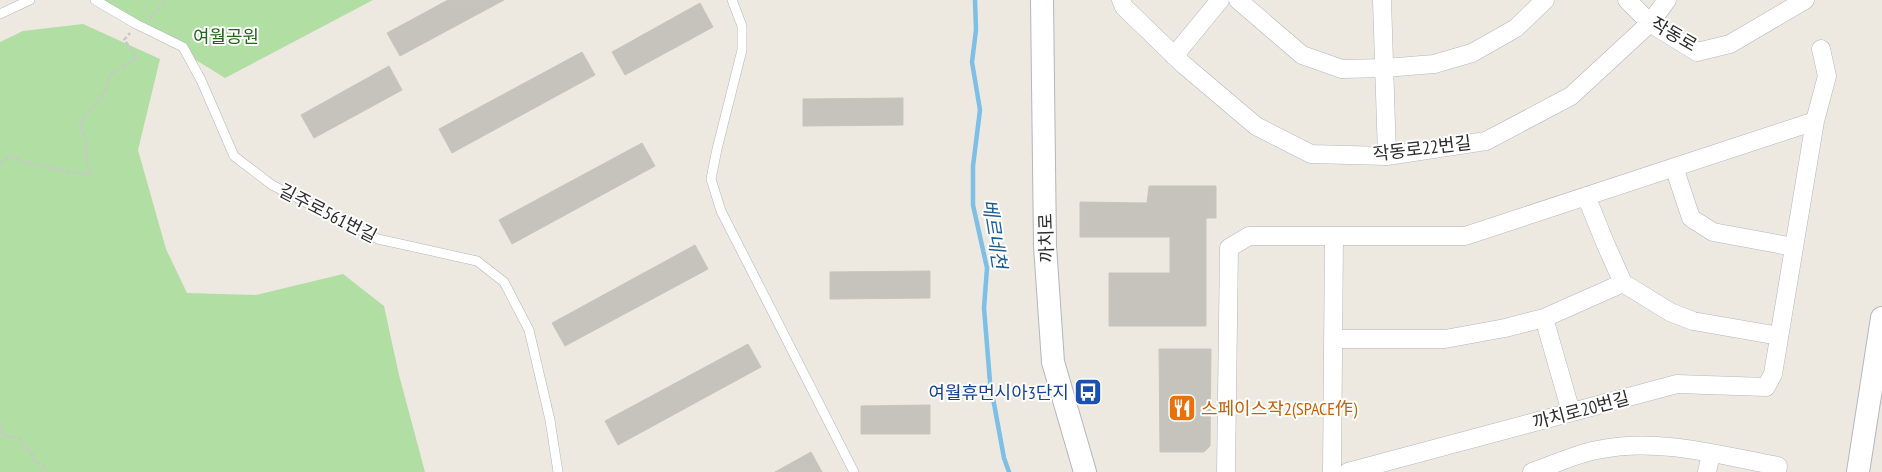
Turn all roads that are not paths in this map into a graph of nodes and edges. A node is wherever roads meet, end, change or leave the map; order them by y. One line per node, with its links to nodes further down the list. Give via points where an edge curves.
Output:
1 (30, 0): 13 (lane)
2 (95, 0): 31 (lane, 길주로561번길, via 183,47 234,156 272,185 378,239 477,262 504,282 529,330 550,420)
3 (732, 0): 32 (lane, via 742,26 742,50 711,179 721,211)
4 (1042, 0): 33 (street, 까치로, via 1045,246 1053,362)
5 (1121, 0): 16 (street, 작동로22번길, via 1124,7)
6 (1220, 0): 16 (street)
7 (1238, 0): 17 (street, via 1302,55 1342,69)
8 (1382, 0): 17 (street)
9 (1545, 0): 17 (street, via 1516,28 1472,52 1434,64)
10 (1627, 0): 14 (street, 작동로)
11 (1667, 0): 14 (street, 작동로22번길)
12 (1805, 0): 14 (street, 작동로, via 1730,44 1697,52)
13 (0, 14)
14 (1650, 23): 19 (street, 작동로22번길, via 1571,96 1486,140)
15 (1820, 49): 18 (street, 까치로20번길, via 1827,76)
16 (1174, 56): 19 (street, 작동로22번길, via 1256,126 1311,154)
17 (1384, 68): 19 (street)
18 (1815, 121): 20 (street); 23 (street, 까치로20번길)
19 (1387, 156)
20 (1674, 167): 21 (street); 23 (street, via 1691,218 1713,232)
21 (1586, 196): 22 (street, via 1465,236); 24 (street)
22 (1334, 236): 28 (street); 34 (street, via 1250,236 1229,248)
23 (1794, 246): 27 (street, 까치로20번길)
24 (1623, 283): 25 (street); 27 (street, via 1670,312 1693,321)
25 (1544, 318): 28 (street, via 1445,339); 29 (street)
26 (1882, 318): 40 (street)
27 (1779, 336): 29 (street, 까치로20번길, via 1773,374 1766,387 1677,384)
28 (1333, 339): 35 (street)
29 (1571, 412): 36 (street, 까치로20번길)
30 (1711, 454): 37 (street, via 1641,444 1596,450); 38 (street); 39 (street, via 1778,466)
31 (558, 472)
32 (854, 472)
33 (1085, 472)
34 (1226, 472)
35 (1332, 472)
36 (1348, 472)
37 (1532, 472)
38 (1707, 472)
39 (1777, 472)
40 (1858, 472)

